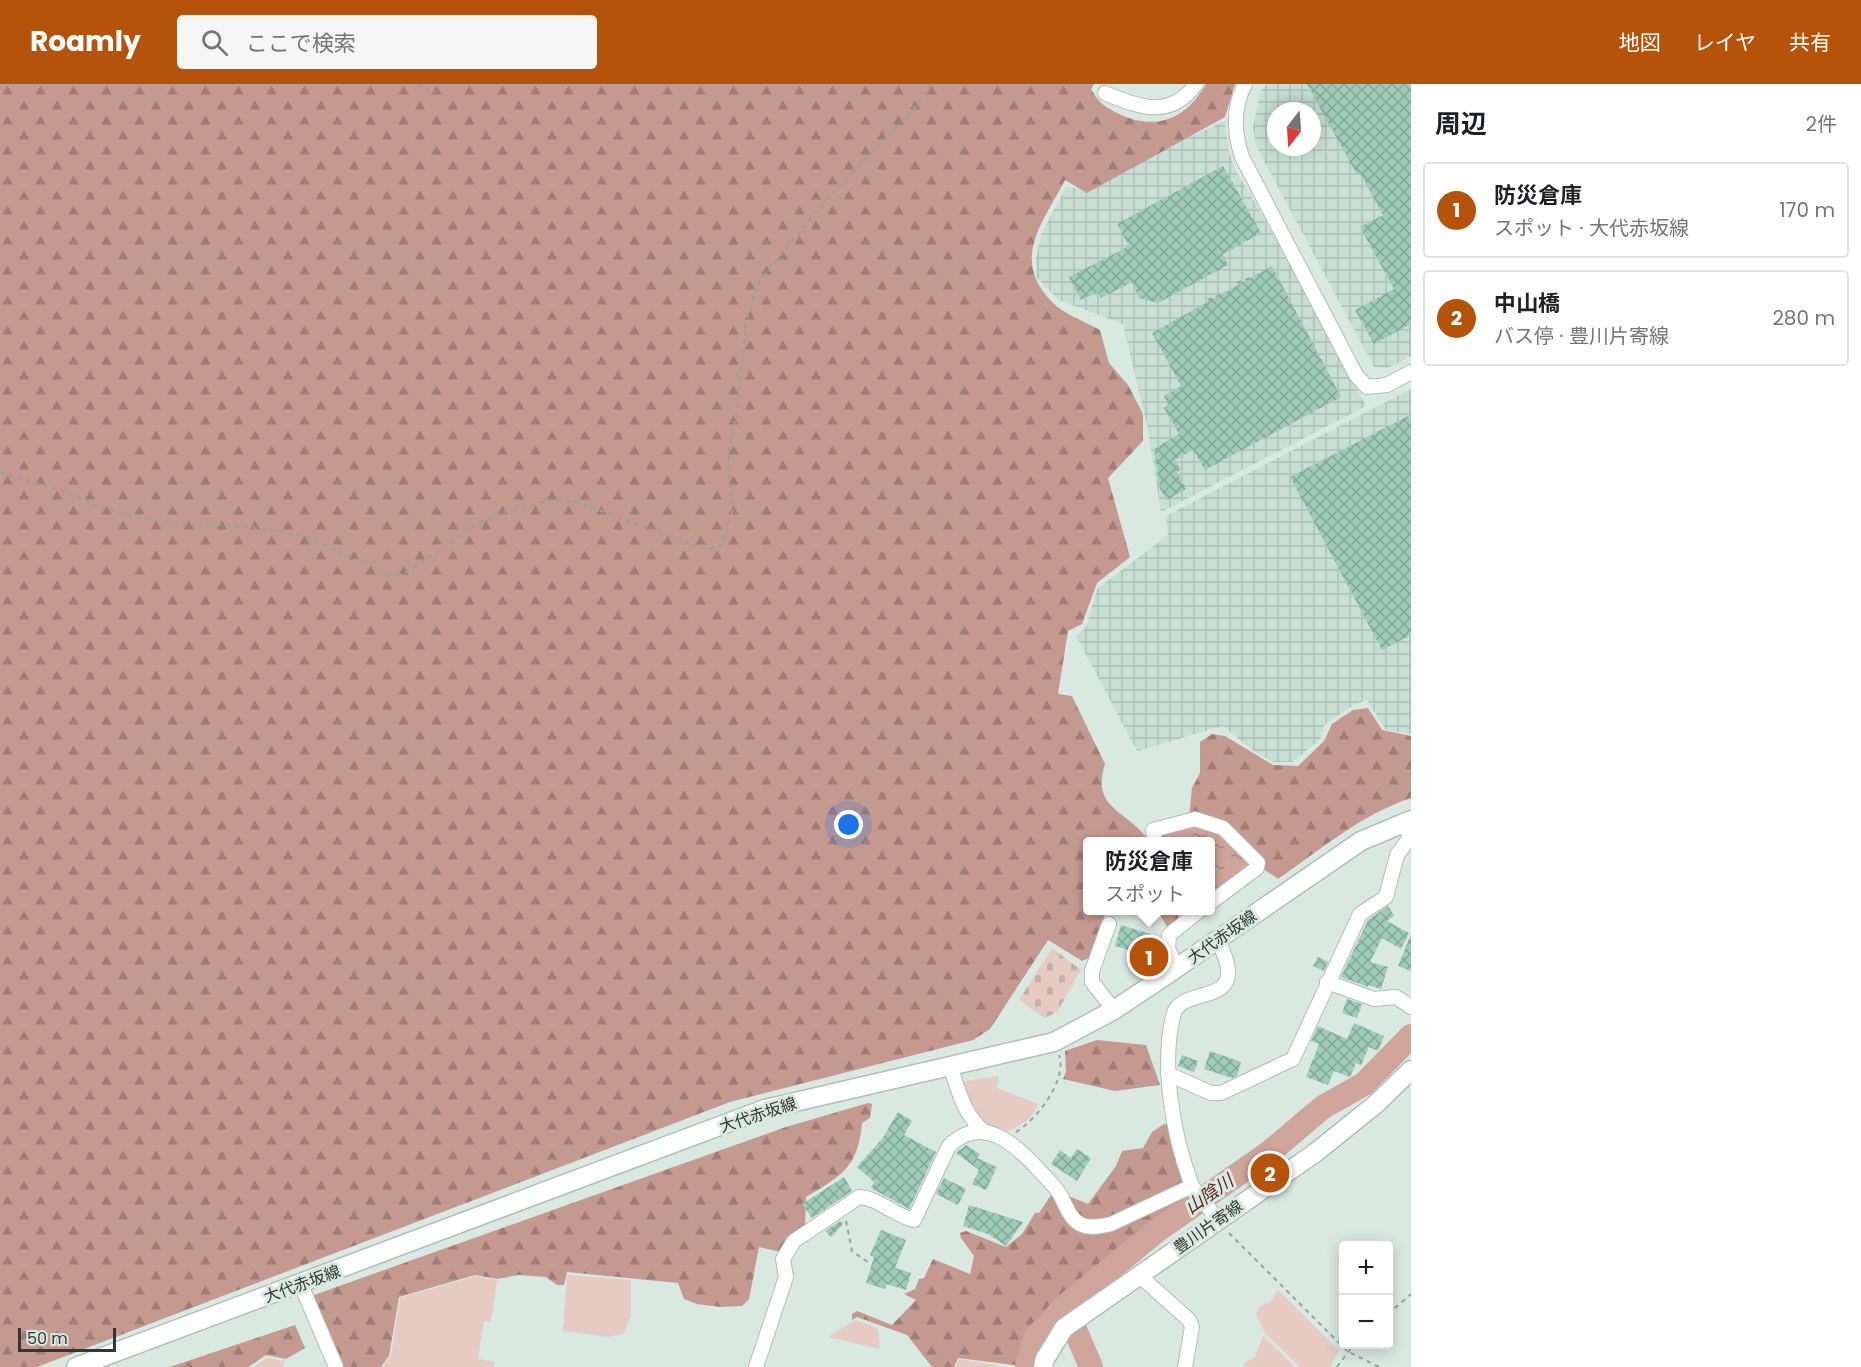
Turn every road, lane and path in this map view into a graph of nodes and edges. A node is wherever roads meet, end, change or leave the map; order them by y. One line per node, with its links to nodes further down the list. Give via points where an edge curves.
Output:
1 (420, 84): 5 (path)
2 (929, 84): 12 (path, via 918,104 822,205 760,280 746,321 738,406 729,450 733,509 718,547 708,550 574,501 550,500 469,527 452,543 403,574 389,574 304,536 129,516)
3 (1196, 84): 6 (street, via 1180,102 1162,107 1142,107)
4 (1245, 84): 11 (street, via 1236,116 1242,157 1356,375 1367,387 1376,388)
5 (436, 93)
6 (1105, 93)
7 (1253, 277): 8 (path)
8 (1237, 284)
9 (1223, 294): 10 (path)
10 (1208, 300)
11 (1411, 372)
12 (0, 472)
13 (1409, 821): 18 (main road, 大代赤坂線, via 1361,841); 20 (street, via 1409,839 1397,855 1386,897 1360,914)
14 (1154, 837): 15 (street, via 1153,830 1195,819 1223,828 1258,863 1257,868)
15 (1215, 899)
16 (1184, 916): 19 (street, via 1167,942)
17 (1109, 924): 22 (street, via 1092,971 1092,982)
18 (1218, 941): 19 (main road, 大代赤坂線); 26 (street, via 1229,970 1223,985 1214,993 1182,1003 1173,1012 1167,1041)
19 (1177, 968): 22 (main road, 大代赤坂線)
20 (1327, 981): 21 (street, via 1374,999 1396,997); 26 (street, via 1297,1051 1287,1064 1221,1093 1211,1093)
21 (1411, 1007)
22 (1114, 1010): 23 (main road, 大代赤坂線)
23 (1054, 1042): 24 (main road, 大代赤坂線); 28 (path, via 1061,1060 1060,1072 1045,1106 1026,1126)
24 (950, 1065): 27 (street, via 963,1102 976,1125); 34 (main road, 大代赤坂線, via 765,1110)
25 (1411, 1070): 31 (main road, 豊川片寄線, via 1315,1153)
26 (1168, 1074): 29 (street, via 1183,1160)
27 (986, 1133): 28 (street); 30 (street, via 958,1137 948,1146 914,1220 868,1197 859,1197)
28 (1006, 1138): 29 (street, via 1059,1193 1080,1225 1111,1224)
29 (1193, 1188): 31 (street, via 1213,1211)
30 (843, 1208): 32 (path, via 852,1251); 40 (street, via 794,1241 783,1259 786,1277)
31 (1216, 1221): 33 (main road, 豊川片寄線); 37 (path)
32 (869, 1263)
33 (1140, 1276): 41 (main road, 豊川片寄線, via 1072,1323); 42 (street, via 1189,1320 1192,1327)
34 (301, 1285): 38 (main road, 大代赤坂線); 39 (street)
35 (1411, 1294): 36 (path)
36 (1393, 1310)
37 (1347, 1351): 43 (path); 44 (path)
38 (76, 1367)
39 (336, 1367)
40 (756, 1367)
41 (1043, 1367)
42 (1185, 1367)
43 (1337, 1367)
44 (1379, 1367)

